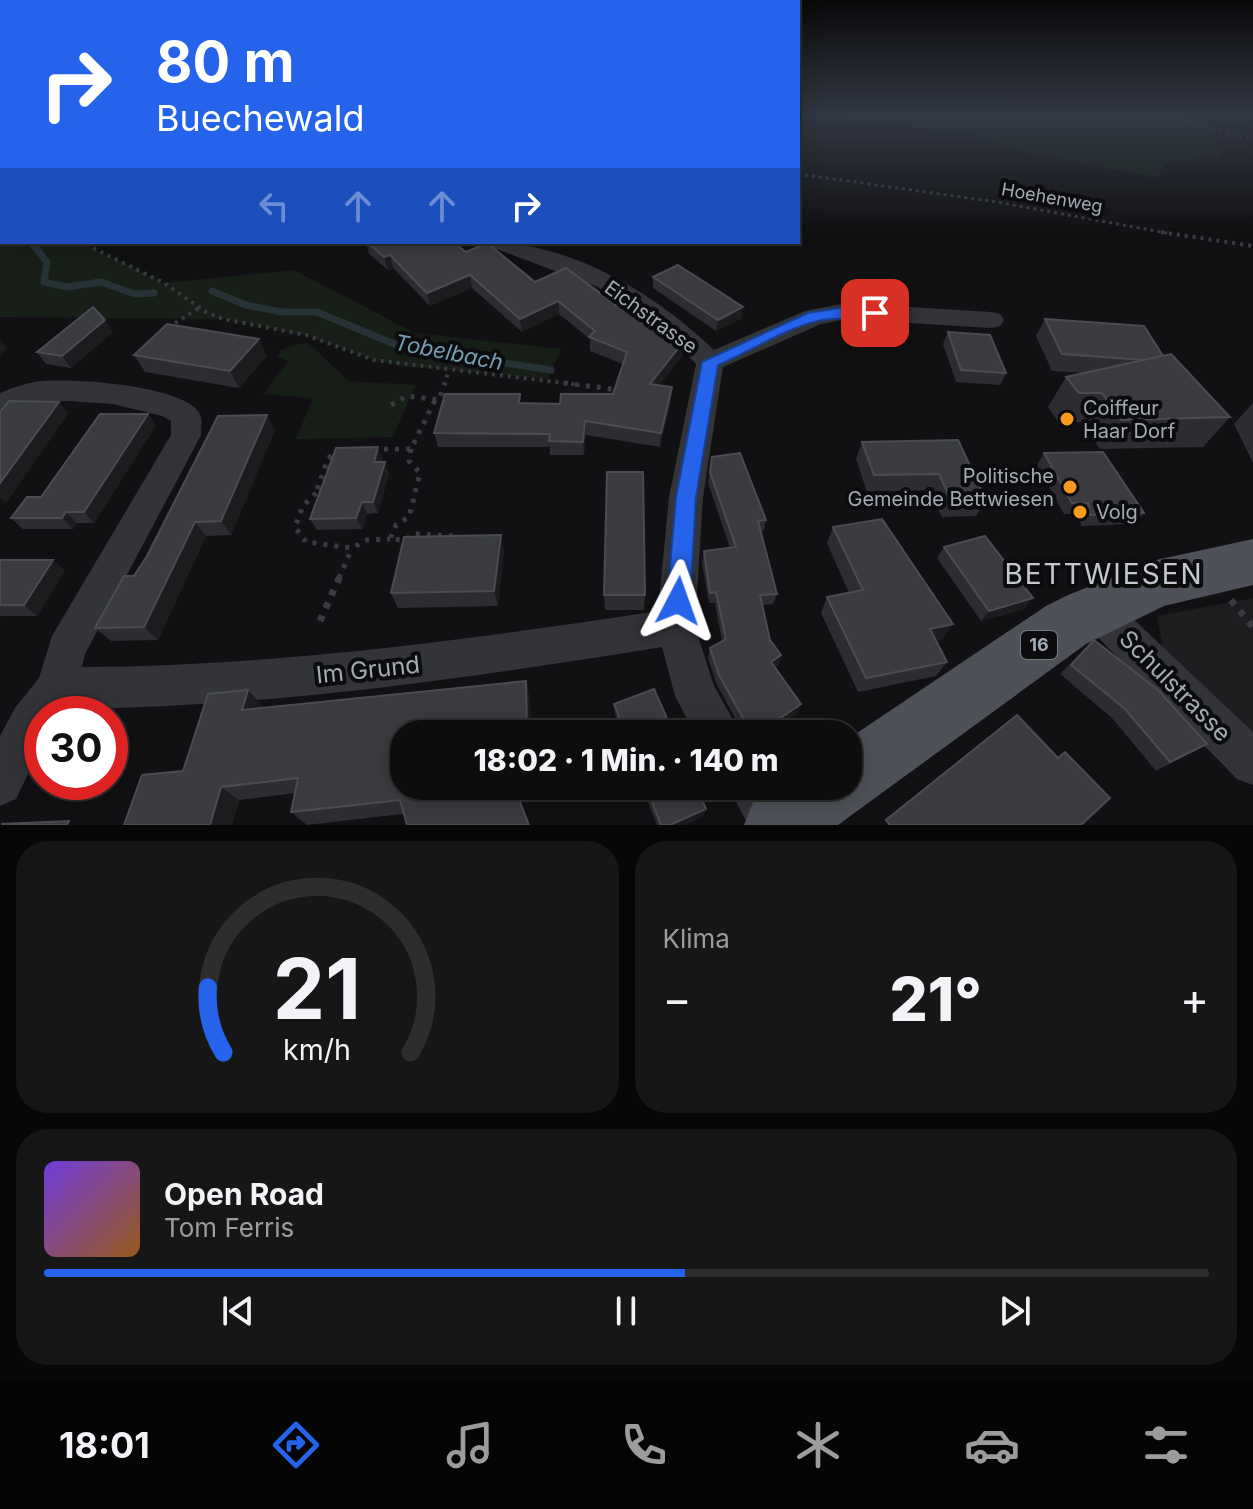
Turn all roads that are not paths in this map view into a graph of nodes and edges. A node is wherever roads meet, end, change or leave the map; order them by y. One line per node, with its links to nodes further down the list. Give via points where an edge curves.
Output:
1 (504, 244): 3 (street, Eichstrasse, via 607,282 687,339)
2 (991, 320): 3 (street, via 846,311 814,317)
3 (710, 362): 7 (street, Eichstrasse, via 686,497)
4 (0, 406): 8 (street, via 32,392 84,392 171,406 186,416 186,435 66,650)
5 (1238, 577): 6 (main road, 16, via 1172,578)
6 (1096, 609): 10 (street, Schulstrasse); 11 (main road, 16)
7 (676, 627): 8 (street, Im Grund, via 352,673); 9 (street, Eichstrasse, via 696,696)
8 (57, 688): 12 (street, via 30,723)
9 (711, 720)
10 (1253, 763)
11 (862, 768)
12 (0, 783)
13 (760, 800): 15 (street)
14 (815, 800): 15 (main road)
15 (777, 825)

